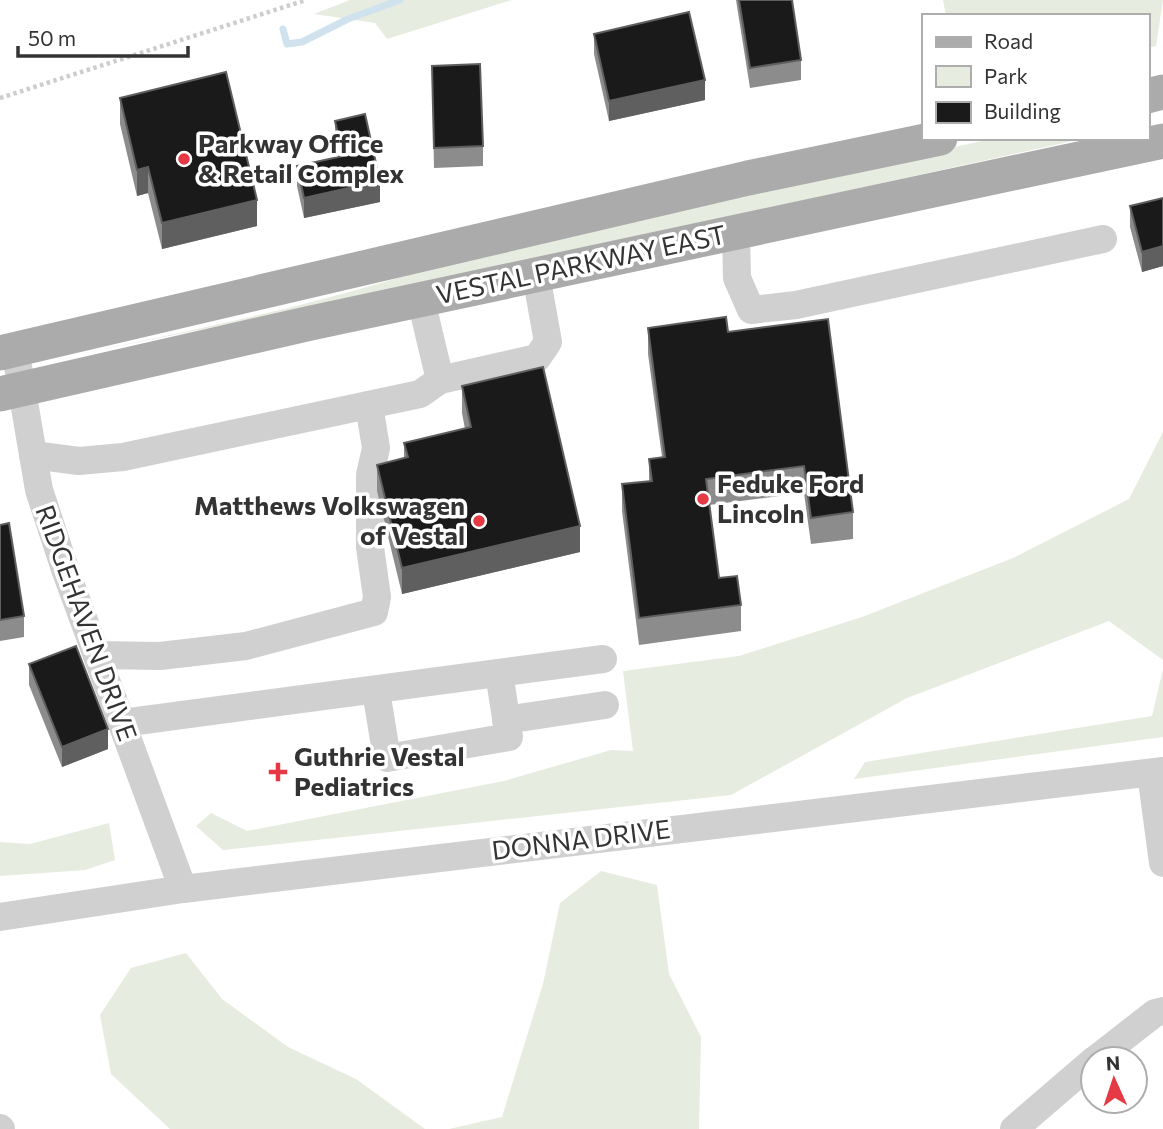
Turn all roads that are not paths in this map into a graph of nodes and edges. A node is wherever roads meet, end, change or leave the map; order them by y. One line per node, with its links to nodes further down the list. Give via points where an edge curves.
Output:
1 (930, 140): 7 (main road, VESTAL PARKWAY EAST, via 748,178)
2 (1163, 141): 3 (main road, VESTAL PARKWAY EAST)
3 (736, 232): 4 (street, via 737,278 751,310 796,305); 5 (main road, VESTAL PARKWAY EAST)
4 (1103, 239)
5 (536, 275): 6 (main road, VESTAL PARKWAY EAST); 8 (street, via 548,342 537,358)
6 (421, 300): 8 (street); 9 (main road, VESTAL PARKWAY EAST)
7 (7, 351): 9 (street, RIDGEHAVEN DRIVE)
8 (440, 380): 10 (street, via 420,394)
9 (10, 392): 11 (street, RIDGEHAVEN DRIVE)
10 (369, 405): 11 (street, via 124,457 79,461); 12 (street, via 376,448 370,475 374,611 246,646 160,656)
11 (33, 456): 12 (street, RIDGEHAVEN DRIVE, via 43,502)
12 (97, 655): 17 (street, RIDGEHAVEN DRIVE)
13 (603, 659): 14 (street)
14 (499, 673): 15 (street); 18 (street)
15 (376, 691): 17 (street); 18 (street, via 387,758)
16 (605, 705): 18 (street)
17 (122, 723): 21 (street, RIDGEHAVEN DRIVE)
18 (508, 729)
19 (1157, 772): 20 (street); 21 (street, DONNA DRIVE)
20 (1163, 863)
21 (183, 889): 22 (street, DONNA DRIVE)
22 (0, 917)
23 (1163, 1011): 24 (street)
24 (1113, 1045)
25 (1079, 1073): 26 (street)
26 (1014, 1129)

